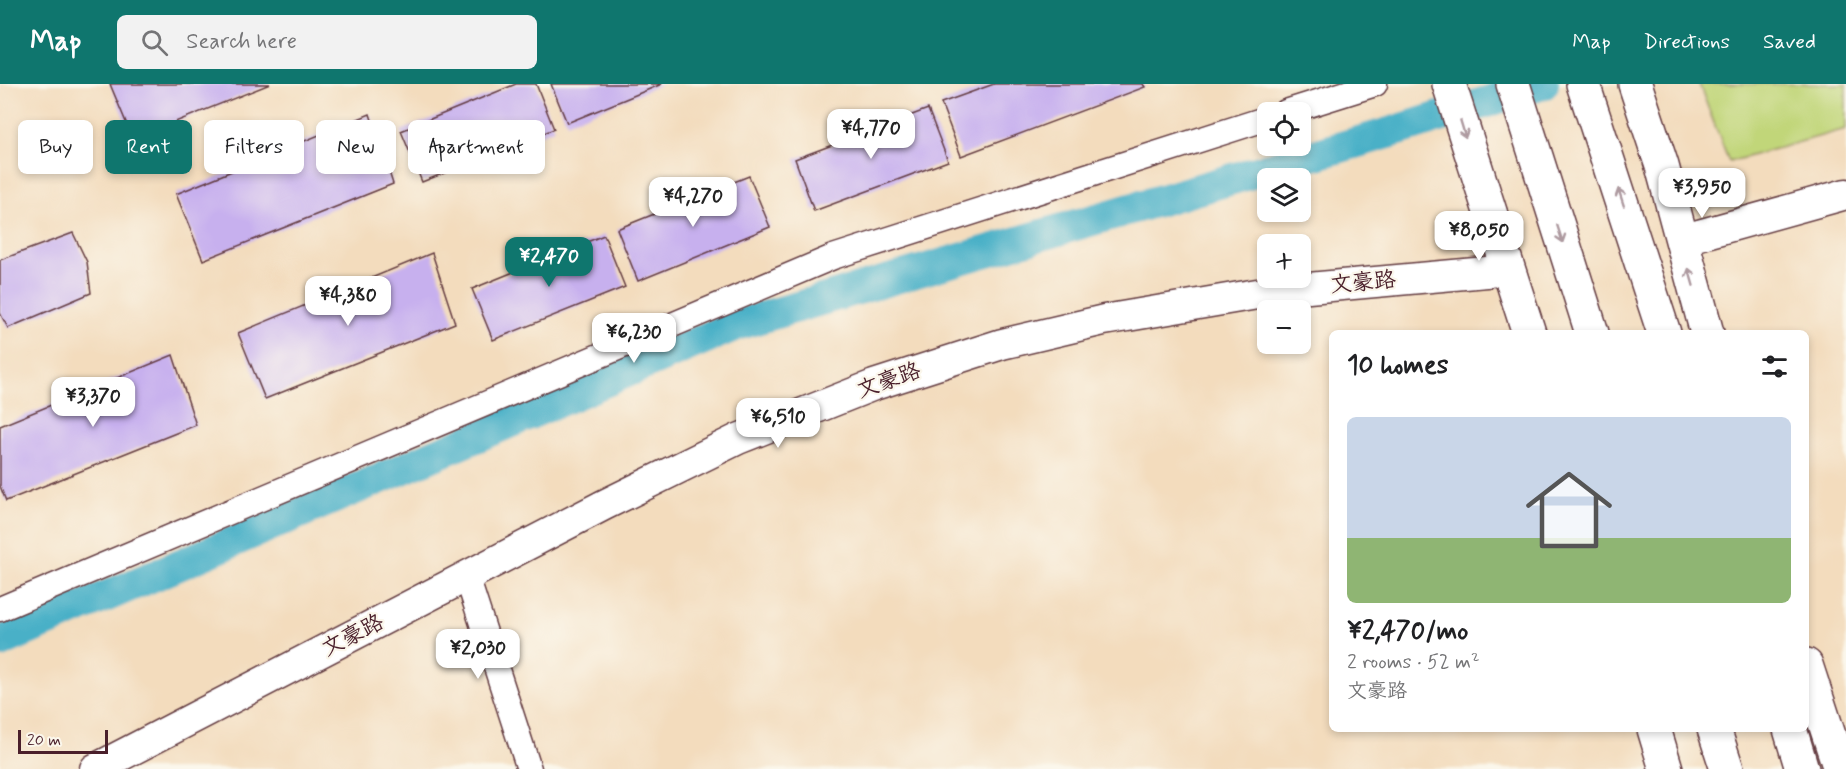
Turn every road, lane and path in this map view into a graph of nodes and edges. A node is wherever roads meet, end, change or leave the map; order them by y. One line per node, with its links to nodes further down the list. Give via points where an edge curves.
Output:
1 (1375, 84): 6 (street)
2 (1449, 84): 10 (main road, one-way to 10)
3 (1513, 84): 12 (main road, one-way to 12)
4 (1583, 84): 13 (main road, one-way to 4)
5 (1635, 84): 9 (main road)
6 (1311, 104)
7 (1257, 122): 16 (street, via 833,257)
8 (1846, 194): 9 (street)
9 (1681, 240): 14 (main road, one-way to 9)
10 (1509, 270): 11 (main road); 15 (street, 文豪路, via 1275,291 1104,320 1002,344 874,385 738,439)
11 (1528, 330)
12 (1591, 330)
13 (1663, 330)
14 (1706, 330)
15 (467, 577): 21 (street, 文豪路); 22 (street)
16 (0, 609)
17 (1809, 673): 26 (main road)
18 (1655, 732): 23 (main road)
19 (1715, 732): 24 (main road)
20 (1791, 732): 25 (main road)
21 (95, 769)
22 (529, 769)
23 (1666, 769)
24 (1727, 769)
25 (1802, 769)
26 (1840, 769)

